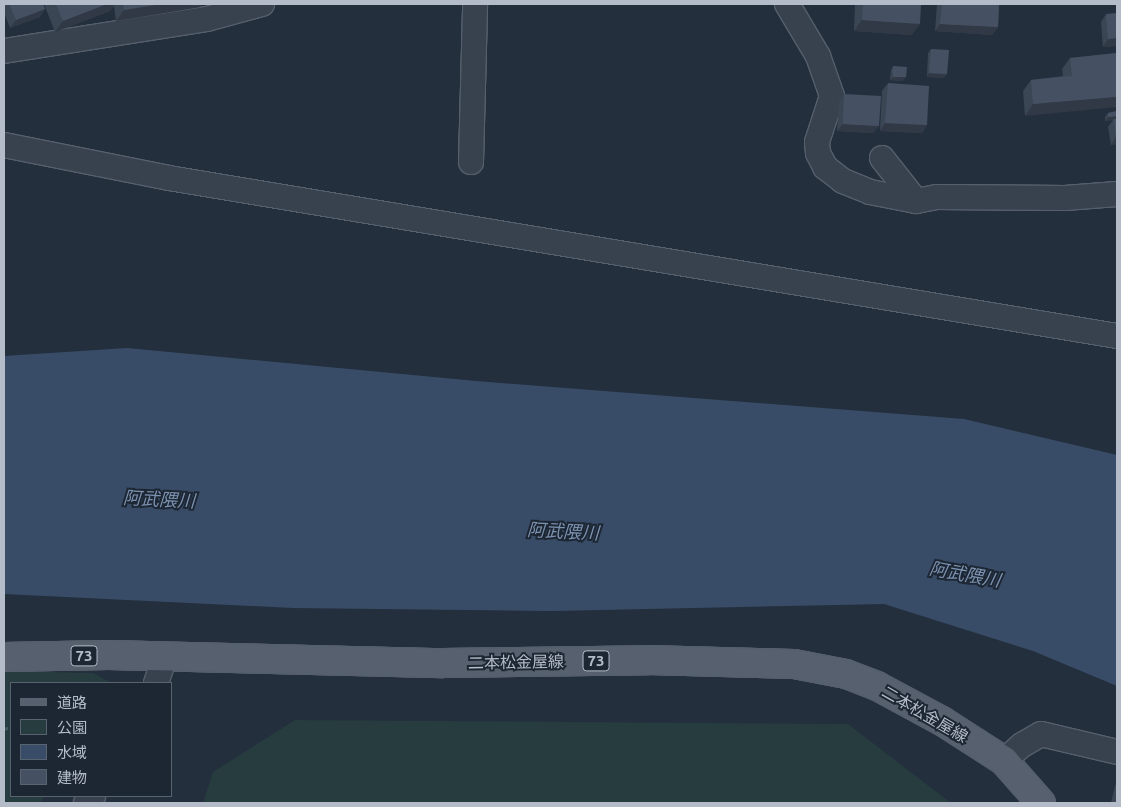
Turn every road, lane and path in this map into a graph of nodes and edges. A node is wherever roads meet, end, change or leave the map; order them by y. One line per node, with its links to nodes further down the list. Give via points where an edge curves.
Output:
1 (262, 4): 4 (street, via 207,19)
2 (475, 4): 7 (street)
3 (787, 4): 9 (street, via 818,56 832,96 817,142 825,167 843,181 870,192)
4 (4, 51)
5 (4, 145): 10 (street, via 169,178)
6 (882, 158): 9 (street)
7 (471, 162)
8 (1117, 194): 9 (street, via 1065,198 936,197)
9 (916, 201)
10 (1117, 336)
11 (4, 657): 12 (main road, 二本松金屋線 / 73)
12 (165, 657): 13 (street); 15 (main road, 二本松金屋線 / 73, via 443,663 715,660 794,664 846,674 877,686 942,721)
13 (156, 682)
14 (1117, 752): 15 (street, via 1041,734)
15 (1004, 761): 16 (main road, 二本松金屋線 / 73)
16 (1041, 803)

